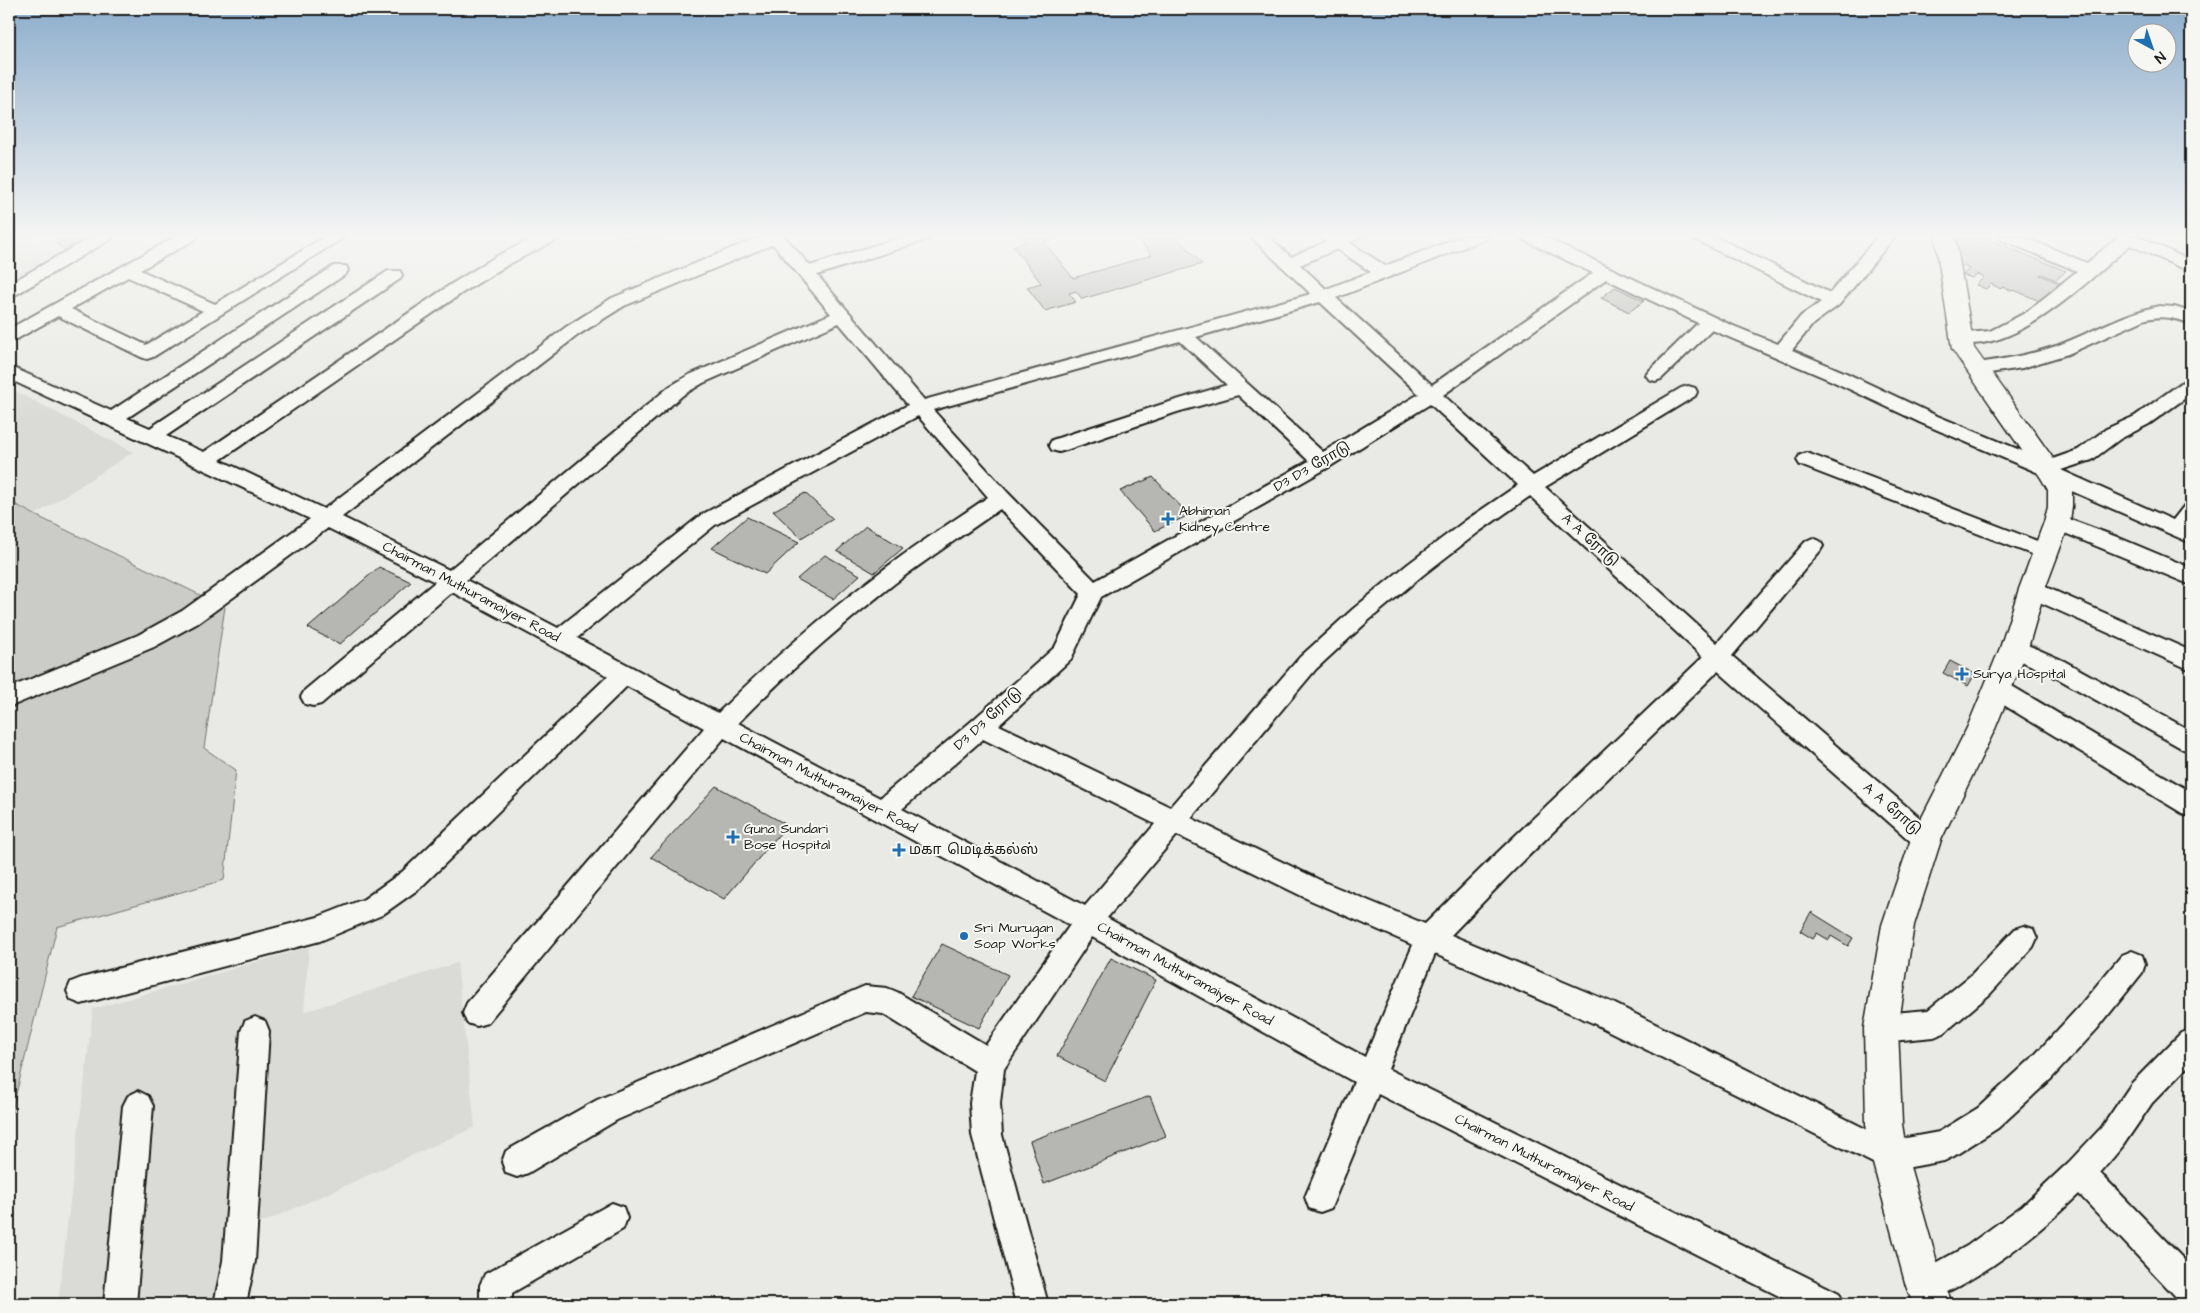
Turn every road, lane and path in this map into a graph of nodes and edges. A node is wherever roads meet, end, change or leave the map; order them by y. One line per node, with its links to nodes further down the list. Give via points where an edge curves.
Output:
1 (79, 297): 18 (street)
2 (187, 297): 19 (street)
3 (239, 297): 19 (street)
4 (298, 297): 35 (street)
5 (360, 297): 36 (street)
6 (443, 297): 39 (street)
7 (633, 297): 45 (street, via 610,307 572,331)
8 (825, 297): 20 (street)
9 (1319, 297): 23 (street)
10 (1325, 297): 33 (street, A A ரோடு)
11 (1569, 297): 33 (street, D3 D3 ரோடு)
12 (1658, 297): 22 (street)
13 (1825, 297): 17 (street)
14 (1836, 297): 17 (street)
15 (1955, 297): 25 (main road)
16 (2056, 297): 25 (street, via 2033,316 1992,336)
17 (1833, 301): 26 (street, via 1807,320)
18 (58, 309): 19 (street, via 147,353); 24 (street)
19 (217, 311)
20 (841, 316): 34 (street); 51 (street, via 696,379 676,391)
21 (2191, 318): 27 (street, via 2159,311 2141,315 2062,350 2022,362)
22 (1710, 322): 26 (street); 29 (street)
23 (1184, 335): 31 (street); 34 (street)
24 (9, 336)
25 (1962, 338): 27 (main road, via 1963,349)
26 (1781, 352): 41 (street)
27 (1977, 369): 41 (main road)
28 (9, 372): 35 (street, Chairman Muthuramaiyer Road)
29 (1655, 375)
30 (2191, 385): 41 (street, via 2085,455)
31 (1239, 388): 37 (street); 40 (street)
32 (1688, 392): 42 (street)
33 (1432, 395): 40 (street, D3 D3 ரோடு); 42 (street, A A ரோடு)
34 (920, 407): 43 (street); 54 (street, via 708,520)
35 (112, 419): 36 (street, Chairman Muthuramaiyer Road)
36 (150, 437): 39 (street, Chairman Muthuramaiyer Road)
37 (1059, 445)
38 (1807, 460): 49 (street)
39 (205, 461): 45 (street, Chairman Muthuramaiyer Road)
40 (1322, 462): 53 (street, D3 D3 ரோடு)
41 (2048, 471): 46 (main road, via 2060,490); 47 (street)
42 (1531, 486): 56 (street, A A ரோடு); 67 (street, via 1460,535 1343,629 1308,663)
43 (1001, 498): 53 (street); 62 (street, via 888,577 832,621 769,676)
44 (2191, 511): 47 (street)
45 (325, 520): 51 (street, Chairman Muthuramaiyer Road, via 381,544); 61 (street, via 190,617 146,641)
46 (2057, 522): 49 (main road); 50 (street)
47 (2184, 532)
48 (1813, 546): 56 (street)
49 (2046, 552): 52 (main road)
50 (2191, 577)
51 (449, 582): 54 (street, Chairman Muthuramaiyer Road); 60 (street)
52 (2032, 589): 55 (main road); 57 (street)
53 (1093, 592): 63 (street, D3 D3 ரோடு, via 1062,653)
54 (561, 638): 58 (street, Chairman Muthuramaiyer Road)
55 (2014, 648): 59 (main road); 64 (street, via 2056,667)
56 (1718, 658): 68 (street, A A ரோடு); 71 (street)
57 (2191, 661)
58 (625, 673): 62 (street, Chairman Muthuramaiyer Road); 73 (street, via 411,880 372,907 320,929)
59 (1998, 689): 65 (street); 68 (main road)
60 (313, 697)
61 (9, 698)
62 (721, 725): 66 (street, Chairman Muthuramaiyer Road); 74 (street)
63 (981, 727): 66 (street, D3 D3 ரோடு); 67 (street)
64 (2191, 742)
65 (2191, 806)
66 (881, 812): 69 (street, Chairman Muthuramaiyer Road)
67 (1174, 822): 69 (street); 71 (street)
68 (1926, 839): 75 (main road, via 1898,925)
69 (1088, 921): 78 (street); 79 (street, Chairman Muthuramaiyer Road)
70 (2024, 938): 75 (street, via 1980,986 1934,1023)
71 (1428, 940): 79 (street); 81 (street, via 1603,1013)
72 (2132, 964): 81 (street, via 2041,1069 1988,1118 1944,1146)
73 (81, 991)
74 (477, 1013)
75 (1882, 1028): 81 (main road, via 1884,1124)
76 (255, 1031): 89 (street, via 239,1261)
77 (2191, 1044): 83 (street, via 2142,1093 2112,1136)
78 (990, 1064): 82 (street, via 887,1001 865,999 607,1110); 91 (street, via 985,1103 987,1135)
79 (1371, 1076): 84 (street); 92 (street, Chairman Muthuramaiyer Road)
80 (138, 1106): 88 (street)
81 (1889, 1156): 87 (main road)
82 (517, 1162)
83 (2080, 1173): 86 (street); 87 (street, via 2033,1217)
84 (1320, 1197)
85 (612, 1218): 90 (street, via 496,1285)
86 (2191, 1290)
87 (1929, 1295)
88 (120, 1304)
89 (230, 1304)
90 (496, 1304)
91 (1032, 1304)
92 (1828, 1304)

